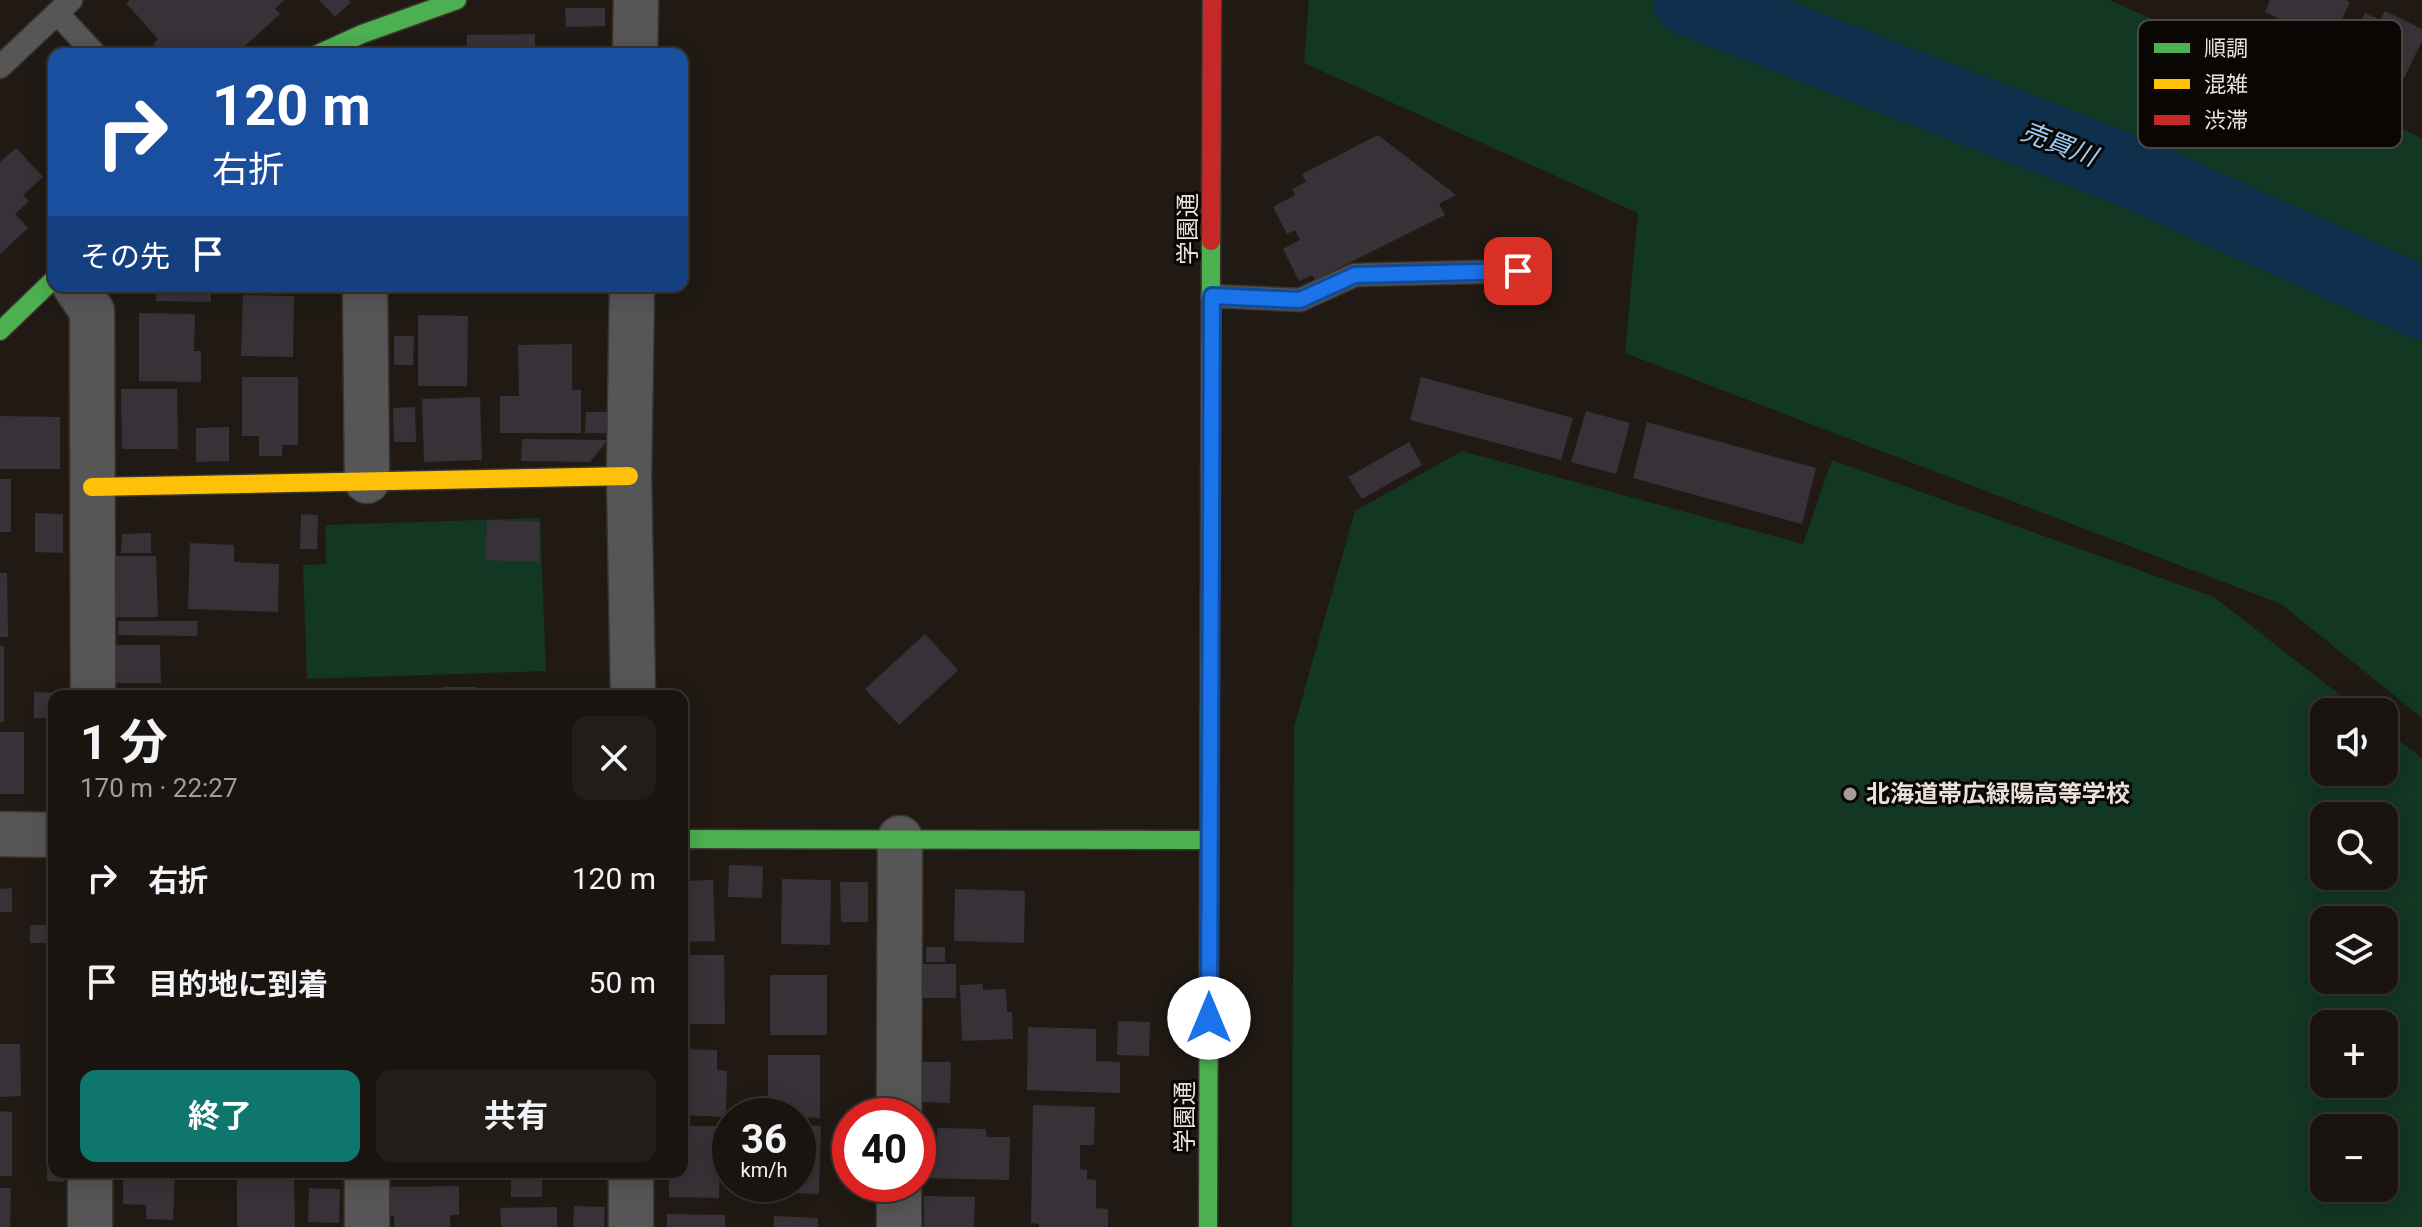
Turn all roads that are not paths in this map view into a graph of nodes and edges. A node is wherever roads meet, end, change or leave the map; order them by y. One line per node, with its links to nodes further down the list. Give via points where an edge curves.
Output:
1 (457, 0): 5 (street)
2 (636, 0): 7 (street)
3 (1212, 0): 14 (street, 学園通)
4 (64, 7): 6 (lane); 8 (lane)
5 (362, 44)
6 (91, 48)
7 (635, 48)
8 (0, 67)
9 (1518, 271): 14 (lane, via 1355,275 1300,300)
10 (48, 285): 15 (street)
11 (79, 292): 18 (street, via 92,311)
12 (365, 292): 17 (street)
13 (632, 292): 16 (street)
14 (1212, 296): 25 (street, 学園通)
15 (0, 331)
16 (629, 476): 17 (street); 20 (street)
17 (367, 481): 18 (street)
18 (92, 487): 19 (street)
19 (93, 690)
20 (633, 690)
21 (0, 834): 22 (street)
22 (48, 835)
23 (900, 838): 24 (street); 25 (street); 26 (street)
24 (688, 839)
25 (1210, 840): 35 (street, 学園通)
26 (899, 1098)
27 (90, 1178): 31 (street)
28 (367, 1178): 32 (street)
29 (631, 1178): 33 (street)
30 (899, 1202): 34 (street)
31 (90, 1227)
32 (367, 1227)
33 (631, 1227)
34 (899, 1227)
35 (1208, 1227)

